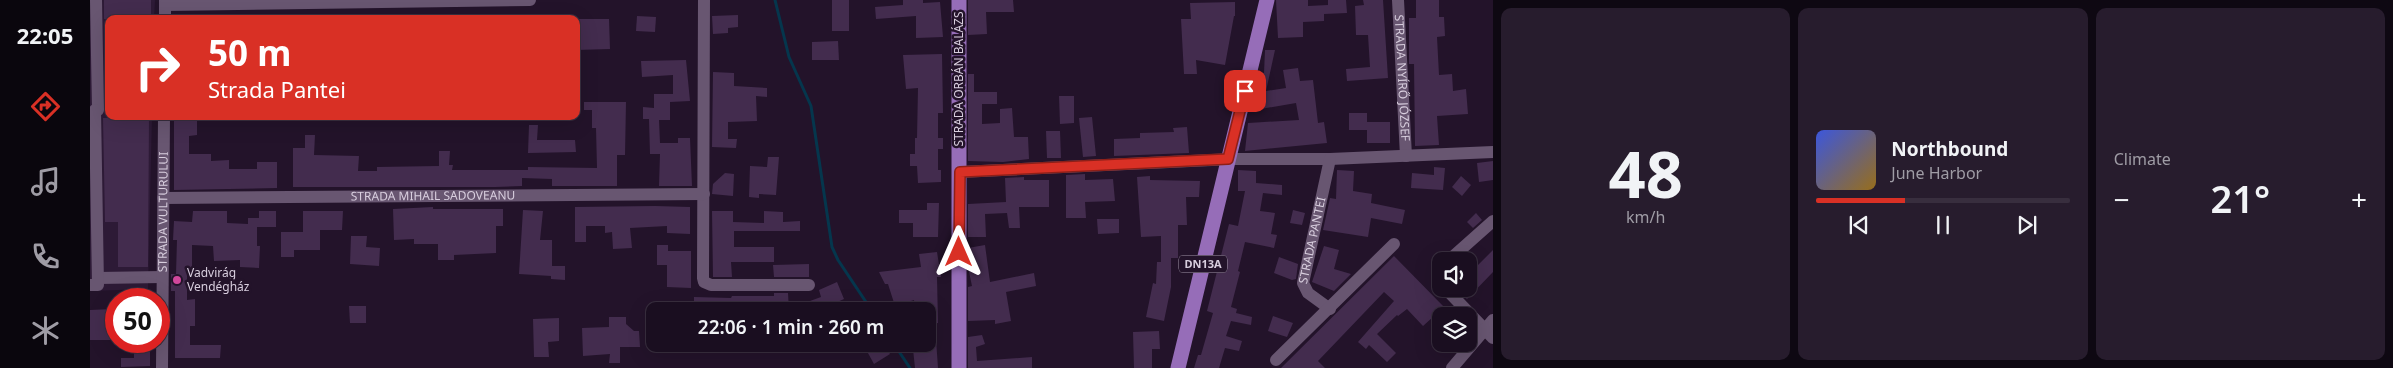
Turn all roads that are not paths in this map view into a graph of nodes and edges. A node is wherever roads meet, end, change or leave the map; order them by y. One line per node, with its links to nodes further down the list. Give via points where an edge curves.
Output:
1 (96, 0): 9 (street)
2 (530, 0): 7 (street)
3 (704, 0): 17 (street)
4 (958, 0): 16 (main road, STRADA ORBÁN BALÁZS)
5 (1267, 0): 14 (main road, DN13A)
6 (1398, 0): 13 (street, STRADA NYÍRŐ JÓZSEF)
7 (165, 2): 8 (street)
8 (164, 15)
9 (94, 63): 10 (street)
10 (98, 110): 23 (street)
11 (164, 120): 18 (street, STRADA VULTURULUI)
12 (1493, 152): 13 (street)
13 (1406, 156): 15 (street)
14 (1228, 159): 15 (street); 16 (street); 31 (main road, DN13A)
15 (1330, 159): 26 (street, STRADA PANTEI, via 1303,283 1308,293)
16 (960, 172): 30 (main road, STRADA ORBÁN BALÁZS)
17 (704, 194): 18 (street, STRADA MIHAIL SADOVEANU); 24 (street, via 704,282 711,285)
18 (163, 198): 22 (street, STRADA VULTURULUI)
19 (1493, 221): 21 (street)
20 (1394, 244): 26 (street)
21 (1458, 252)
22 (162, 277): 23 (street); 29 (street, STRADA VULTURULUI)
23 (94, 281)
24 (809, 285)
25 (1455, 297): 27 (street)
26 (1330, 309): 28 (street)
27 (1490, 329): 32 (street)
28 (1276, 360)
29 (162, 368)
30 (959, 368)
31 (1178, 368)
32 (1452, 368)

